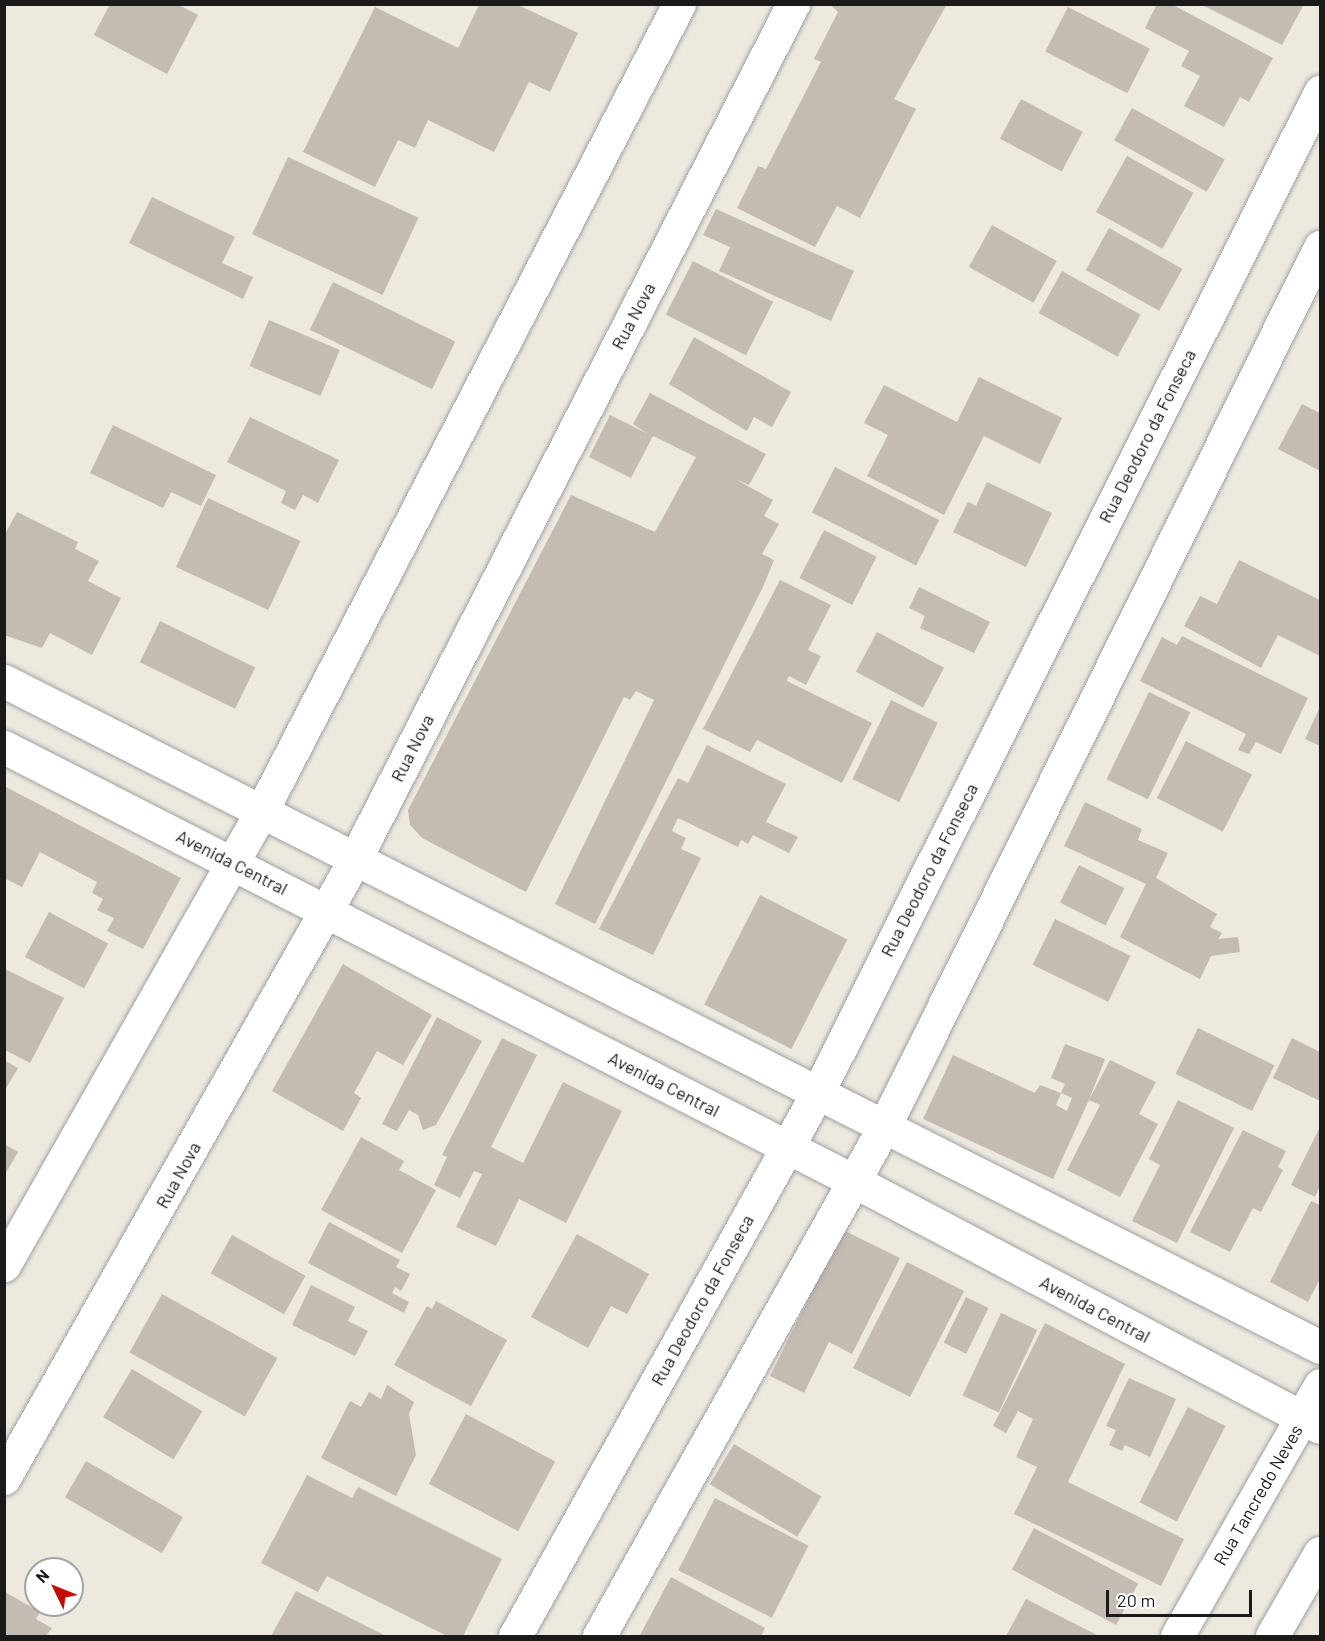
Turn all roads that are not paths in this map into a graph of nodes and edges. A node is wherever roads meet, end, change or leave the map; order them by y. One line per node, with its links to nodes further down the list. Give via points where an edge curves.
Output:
1 (679, 4): 7 (street)
2 (793, 4): 8 (street, Rua Nova)
3 (1320, 92): 11 (street, Rua Deodoro da Fonseca)
4 (1320, 247): 12 (street)
5 (4, 681): 7 (street)
6 (4, 747): 9 (street, Avenida Central)
7 (260, 814): 8 (street); 9 (street)
8 (355, 859): 10 (street, Rua Nova); 11 (street)
9 (233, 862): 10 (street, Avenida Central); 15 (street)
10 (328, 910): 13 (street, Avenida Central); 19 (street, Rua Nova)
11 (819, 1090): 12 (street); 13 (street, Rua Deodoro da Fonseca)
12 (885, 1125): 14 (street); 16 (street)
13 (786, 1147): 14 (street, Avenida Central); 21 (street, Rua Deodoro da Fonseca)
14 (852, 1179): 18 (street, Avenida Central); 22 (street)
15 (4, 1265)
16 (1320, 1347)
17 (1320, 1385): 18 (street, Rua Tancredo Neves)
18 (1311, 1423): 23 (street, Rua Tancredo Neves)
19 (4, 1478)
20 (1320, 1553): 24 (street)
21 (515, 1636)
22 (599, 1636)
23 (1177, 1636)
24 (1272, 1636)

